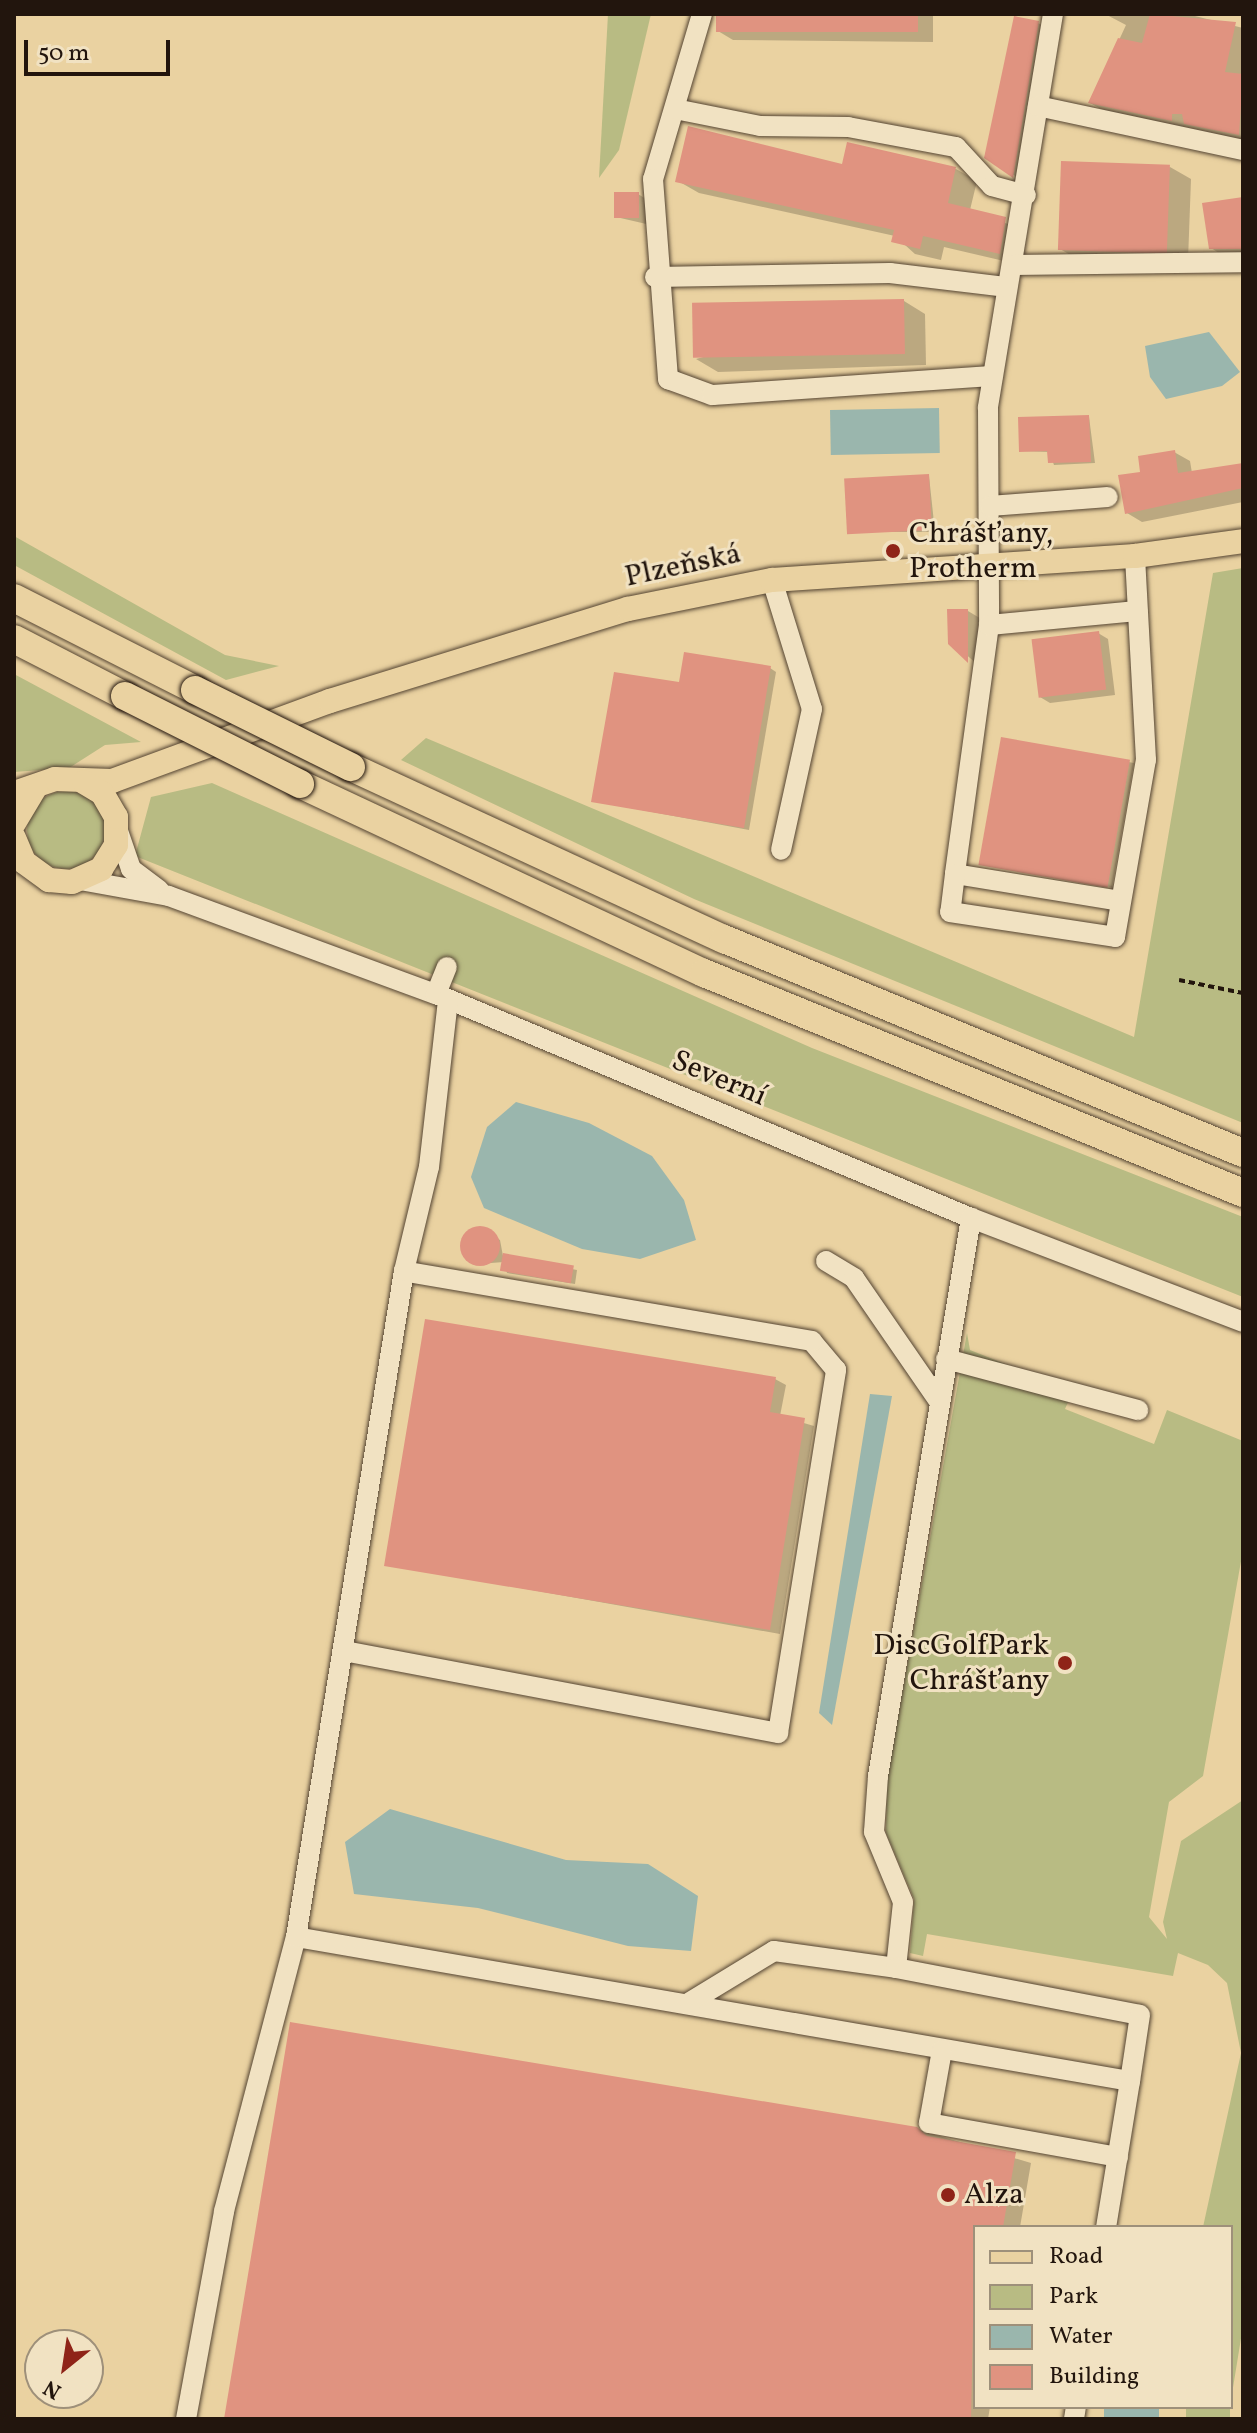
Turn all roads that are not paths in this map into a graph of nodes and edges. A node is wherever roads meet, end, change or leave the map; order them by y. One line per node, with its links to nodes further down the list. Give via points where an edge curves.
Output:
1 (702, 14): 4 (street)
2 (1053, 14): 3 (street)
3 (1038, 106): 5 (street); 6 (street)
4 (675, 109): 6 (street, via 760,126 848,127 956,147 992,186); 9 (street, via 653,179)
5 (1243, 150)
6 (1026, 195): 8 (street)
7 (1243, 262): 8 (street)
8 (1013, 265): 10 (street)
9 (655, 277): 10 (street, via 890,273); 11 (street, via 668,379 682,388 712,395)
10 (1005, 287): 11 (street)
11 (992, 376): 13 (street)
12 (1108, 497): 13 (street)
13 (990, 506): 16 (street)
14 (1243, 541): 15 (main road, Plzeňská)
15 (1135, 556): 16 (main road, Plzeňská); 19 (street)
16 (984, 564): 17 (main road, Plzeňská); 20 (street)
17 (772, 580): 22 (main road, Plzeňská, via 628,609); 28 (street, via 812,709)
18 (14, 598): 35 (highway, bridge, via 351,767 724,939)
19 (1137, 611): 20 (street); 32 (street, via 1146,760)
20 (989, 625): 29 (street)
21 (14, 639): 36 (highway, bridge, via 300,784 704,973)
22 (159, 762): 23 (main road, Plzeňská, via 112,781); 26 (main road, Plzeňská, via 135,783)
23 (84, 782): 24 (main road, Plzeňská, via 55,779); 26 (main road, via 107,799)
24 (25, 790): 25 (main road, Plzeňská)
25 (14, 823)
26 (118, 828): 30 (main road, Plzeňská, via 106,863); 31 (street, Severní, via 131,869)
27 (14, 840): 30 (main road, via 35,873)
28 (781, 850)
29 (955, 874): 32 (street); 32 (street, via 950,912 1115,937)
30 (80, 880): 31 (street, Severní)
31 (169, 896): 34 (street, Severní)
32 (1120, 901)
33 (447, 967): 34 (street)
34 (442, 997): 37 (street, Severní); 39 (street, via 429,1167)
35 (1243, 1153)
36 (1243, 1193)
37 (971, 1218): 40 (street, Severní); 41 (street)
38 (826, 1261): 42 (street, via 854,1278)
39 (404, 1271): 44 (street); 44 (street, via 812,1341 836,1370 778,1733)
40 (1243, 1322)
41 (946, 1359): 42 (street); 43 (street)
42 (939, 1401): 46 (street, via 876,1804 874,1832 903,1902)
43 (1138, 1410)
44 (344, 1651): 45 (street)
45 (296, 1937): 47 (street); 52 (street, via 224,2211)
46 (896, 1968): 47 (street, via 774,1951); 49 (street, via 1140,2015)
47 (690, 2002): 48 (street)
48 (942, 2050): 49 (street); 50 (street, via 929,2123)
49 (1130, 2081): 50 (street)
50 (1118, 2157): 51 (street)
51 (1106, 2225)
52 (186, 2419)

